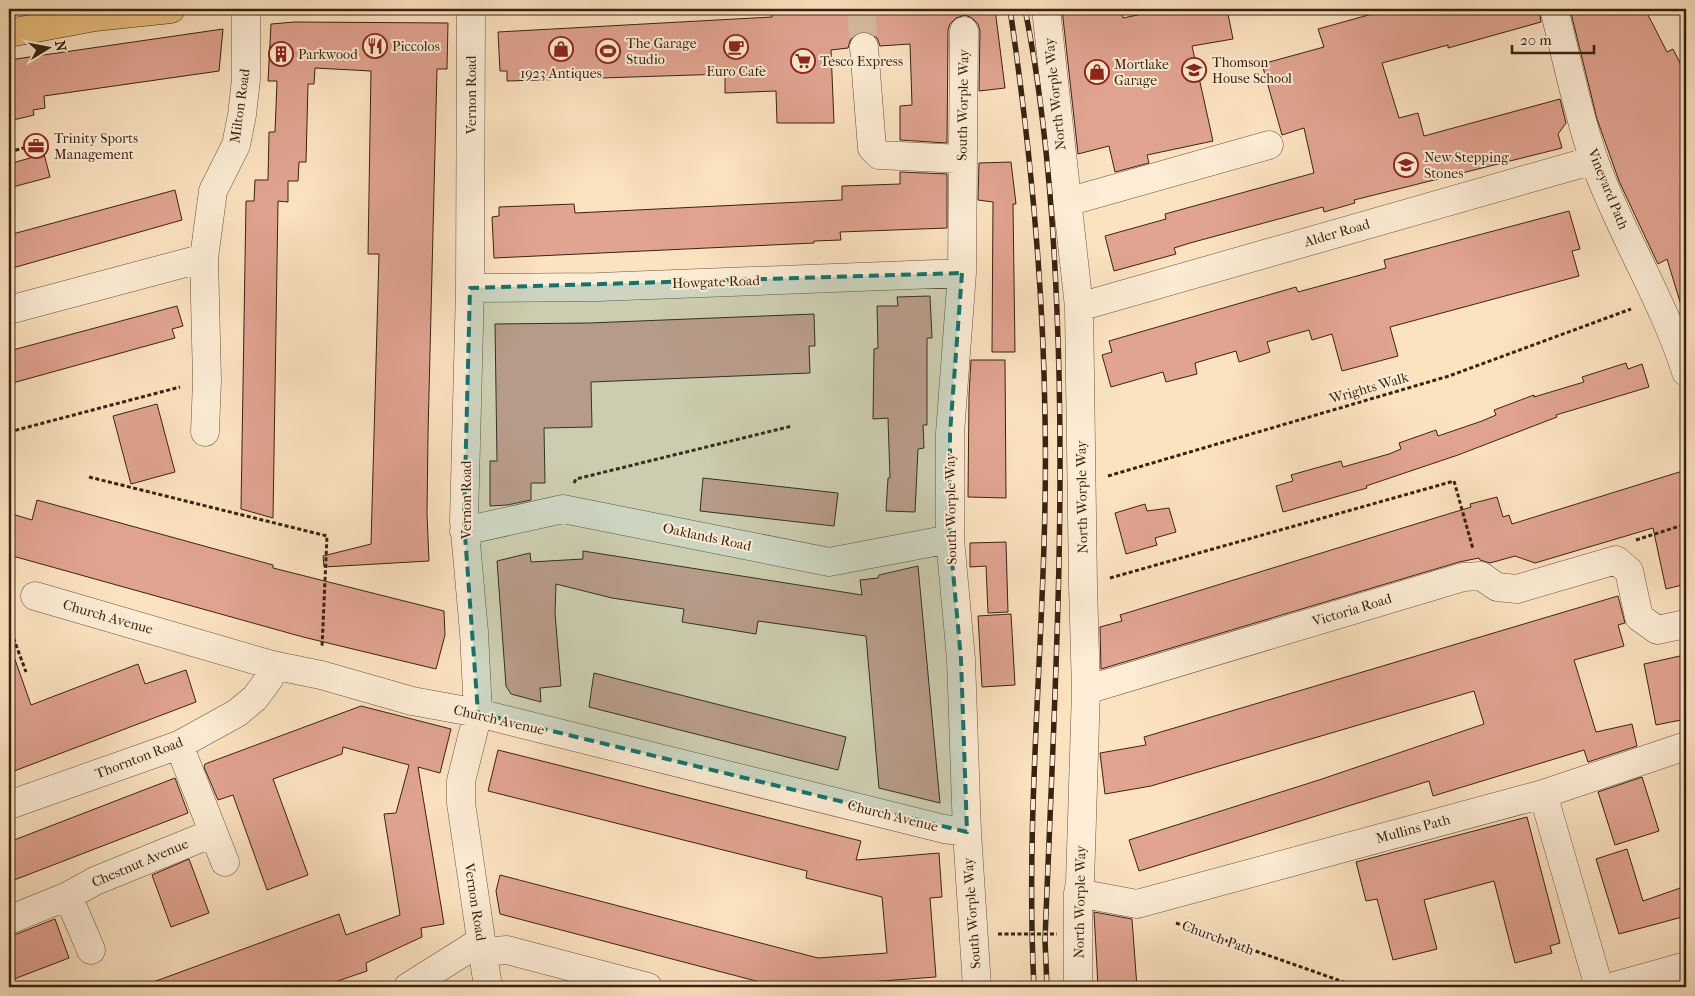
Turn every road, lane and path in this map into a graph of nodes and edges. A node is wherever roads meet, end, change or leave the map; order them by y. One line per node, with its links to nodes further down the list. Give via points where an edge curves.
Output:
1 (171, 9): 6 (main road, via 95,17)
2 (246, 9): 16 (street, Milton Road, via 246,79 240,122 236,145 213,191)
3 (471, 9): 18 (street, Vernon Road)
4 (1046, 9): 15 (street, North Worple Way)
5 (1554, 9): 14 (street, Vineyard Path)
6 (48, 17): 8 (main road)
7 (964, 31): 13 (street, South Worple Way)
8 (9, 33)
9 (864, 47): 13 (street, via 872,148 879,155)
10 (1269, 145): 15 (street)
11 (28, 147): 12 (path)
12 (9, 152)
13 (962, 159): 17 (street, South Worple Way)
14 (1594, 160): 19 (street, Vineyard Path); 20 (street, Alder Road)
15 (1067, 202): 20 (street, North Worple Way)
16 (204, 258): 21 (street); 24 (street, Milton Road)
17 (962, 273): 18 (street, Howgate Road, via 598,287); 33 (street, South Worple Way, via 950,433)
18 (470, 288): 32 (street, Vernon Road)
19 (1660, 306): 22 (street, Vineyard Path); 29 (path, Wrights Walk, via 1629,309 1449,376)
20 (1080, 307): 29 (street, North Worple Way)
21 (9, 310)
22 (1680, 332): 23 (street, Vineyard Path)
23 (1686, 372)
24 (207, 380): 26 (path); 27 (street, Milton Road)
25 (792, 426): 30 (path, via 576,479)
26 (9, 432)
27 (205, 432)
28 (89, 477): 42 (path, via 327,536)
29 (1081, 481): 36 (street, North Worple Way)
30 (563, 508): 32 (street, Oaklands Road); 33 (street, Oaklands Road, via 829,562)
31 (1686, 524): 34 (path, via 1635,540)
32 (464, 531): 44 (street, Vernon Road)
33 (950, 539): 49 (street, South Worple Way, via 960,659)
34 (1616, 560): 35 (street, via 1516,589 1498,586); 38 (street, via 1629,571 1639,617 1657,630)
35 (1481, 576): 36 (path, via 1454,481); 43 (street, Victoria Road, via 1463,577)
36 (1083, 585): 43 (street, North Worple Way)
37 (35, 596): 40 (street, Church Avenue)
38 (1686, 624)
39 (9, 626): 41 (path)
40 (272, 665): 42 (street, Church Avenue); 45 (street, Thornton Road, via 269,679 255,698)
41 (26, 672)
42 (321, 675): 44 (street, Church Avenue, via 412,701)
43 (1086, 690): 52 (street, North Worple Way)
44 (478, 713): 49 (street, Church Avenue, via 944,829); 58 (street, Vernon Road, via 461,781 461,803)
45 (179, 745): 48 (street, Thornton Road); 50 (street)
46 (1686, 746): 47 (street, Mullins Path)
47 (1543, 794): 54 (street, Mullins Path); 67 (street)
48 (9, 805)
49 (967, 832): 64 (street, South Worple Way)
50 (213, 833): 51 (street); 53 (street, Chestnut Avenue, via 95,881)
51 (224, 862)
52 (1078, 893): 54 (street); 65 (street, North Worple Way)
53 (68, 896): 55 (street, Chestnut Avenue); 59 (street)
54 (1137, 904): 66 (path, Church Path, via 1171,921)
55 (9, 920)
56 (998, 934): 57 (path, bridge)
57 (1057, 934)
58 (482, 946): 61 (street); 62 (street, Vernon Road); 63 (street)
59 (91, 950)
60 (1683, 967): 68 (street)
61 (408, 987)
62 (488, 987)
63 (648, 987)
64 (977, 987)
65 (1078, 987)
66 (1358, 987)
67 (1599, 987)
68 (1611, 987)

